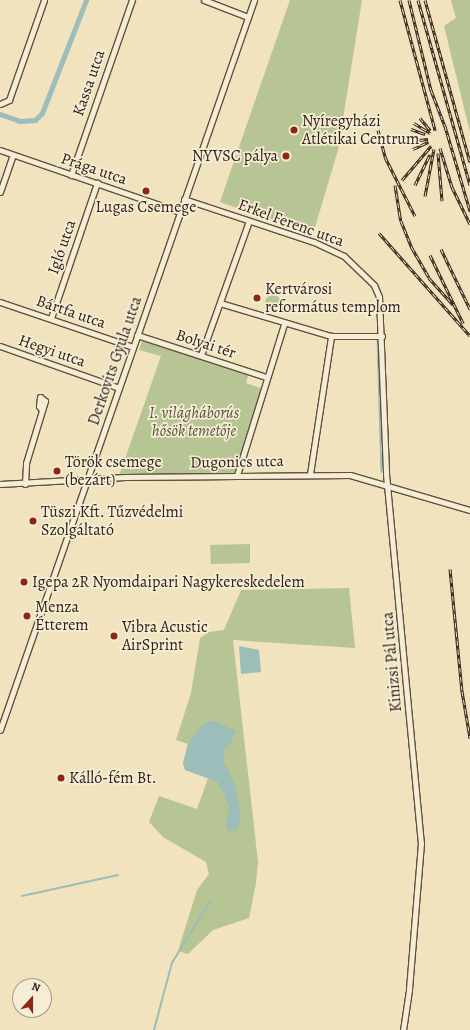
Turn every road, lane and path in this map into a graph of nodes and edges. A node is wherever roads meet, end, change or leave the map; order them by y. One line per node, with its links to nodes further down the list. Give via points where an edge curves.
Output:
1 (44, 0): 6 (street, via 9,100)
2 (132, 0): 9 (street, Kassa utca)
3 (204, 0): 5 (street)
4 (254, 0): 5 (street, Derkovits Gyula utca)
5 (248, 16): 12 (street, Derkovits Gyula utca)
6 (0, 104)
7 (0, 150): 8 (street, Prága utca)
8 (13, 154): 9 (street, Prága utca); 11 (street)
9 (71, 175): 10 (street, Prága utca)
10 (97, 183): 13 (street, Prága utca); 18 (street, Igló utca)
11 (0, 192)
12 (184, 199): 13 (street, Derkovits Gyula utca); 14 (street, Erkel Ferenc utca)
13 (180, 212): 20 (street, Derkovits Gyula utca)
14 (249, 221): 15 (street, Erkel Ferenc utca, via 344,256); 17 (street)
15 (376, 290): 22 (street, Kinizsi Pál utca)
16 (0, 302): 18 (street, Bártfa utca)
17 (220, 303): 19 (street); 25 (street)
18 (51, 318): 24 (street, Bártfa utca)
19 (284, 324): 21 (street); 26 (street)
20 (137, 335): 24 (street, Derkovits Gyula utca); 25 (street, Bolyai tér)
21 (331, 336): 22 (street); 29 (street)
22 (382, 336): 34 (street, Kinizsi Pál utca)
23 (0, 346): 27 (street, Hegyi utca)
24 (133, 347): 27 (street, Derkovits Gyula utca)
25 (201, 356): 26 (street, Bolyai tér)
26 (266, 377): 30 (street)
27 (119, 388): 31 (street, Derkovits Gyula utca)
28 (45, 401): 33 (street, via 26,463)
29 (310, 474): 30 (street, Dugonics utca); 34 (street, Dugonics utca, via 350,475)
30 (237, 475): 31 (street, Dugonics utca)
31 (88, 479): 33 (street, Dugonics utca); 36 (street, Derkovits Gyula utca)
32 (0, 484): 33 (street, Dugonics utca)
33 (25, 484)
34 (388, 485): 35 (street, Dugonics utca); 37 (street, Kinizsi Pál utca, via 421,843 409,990)
35 (470, 510)
36 (0, 730)
37 (402, 1030)

